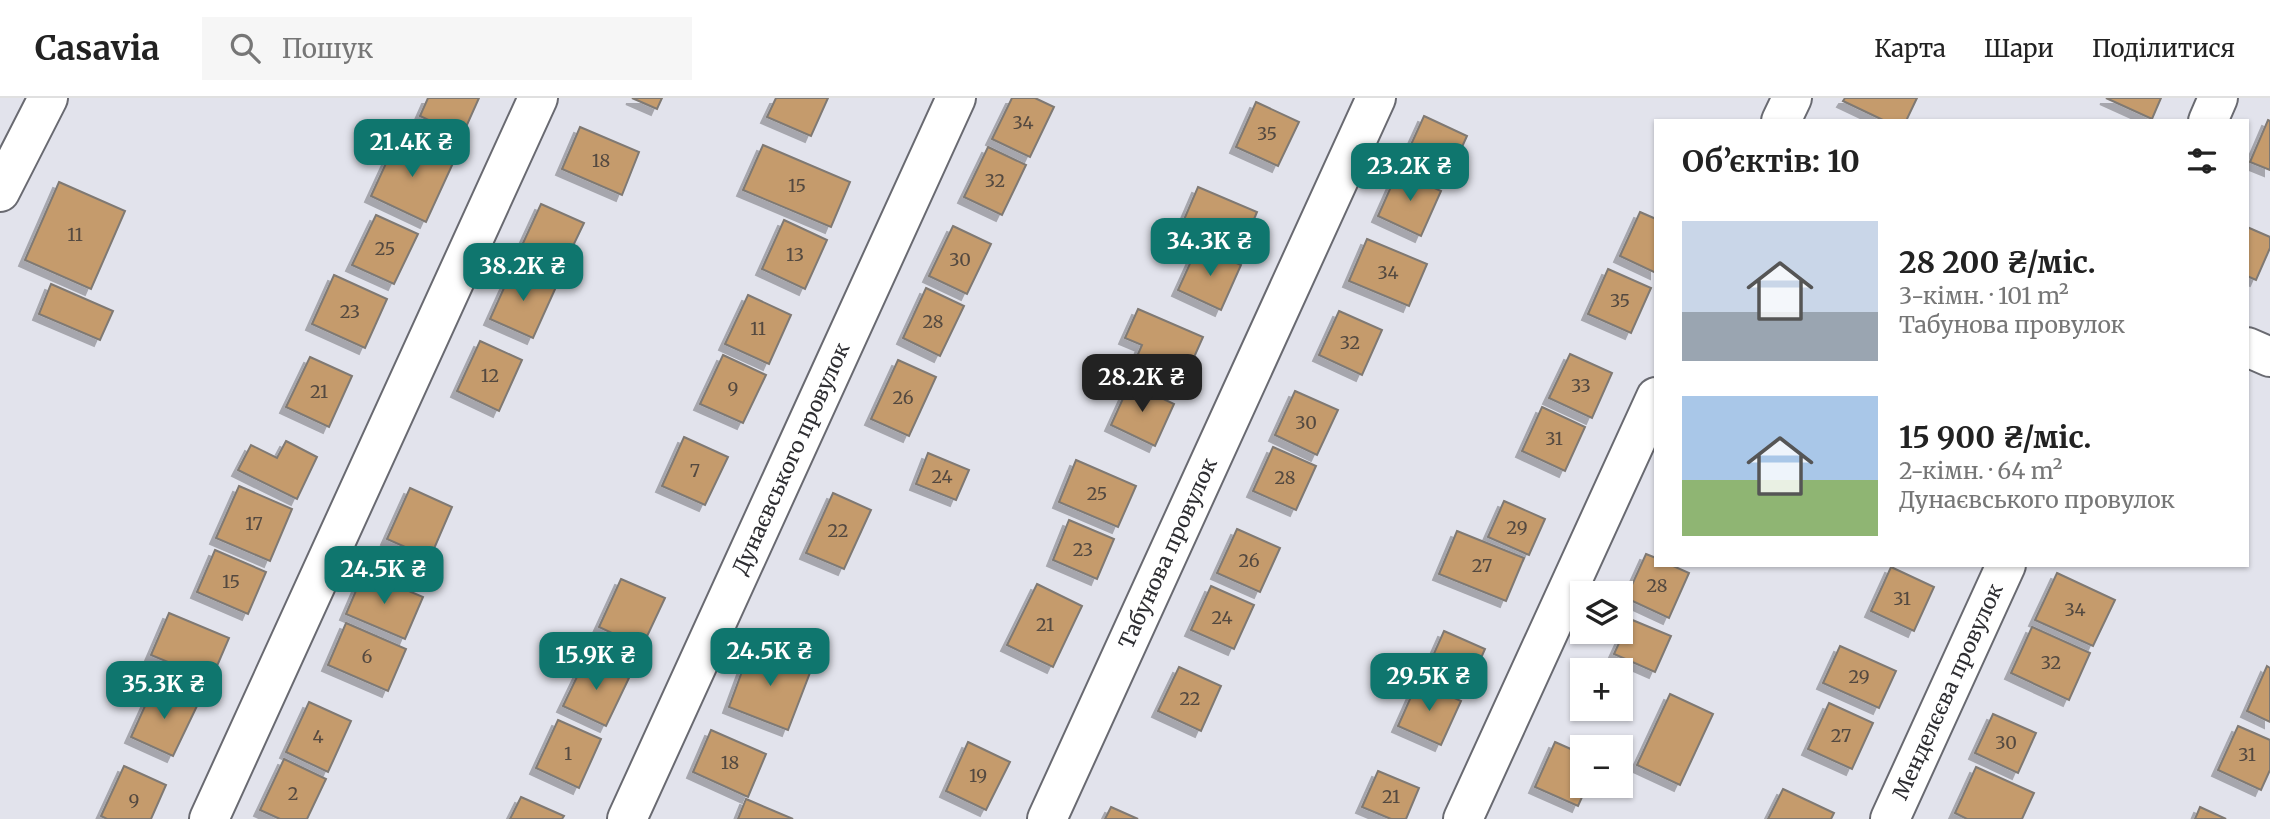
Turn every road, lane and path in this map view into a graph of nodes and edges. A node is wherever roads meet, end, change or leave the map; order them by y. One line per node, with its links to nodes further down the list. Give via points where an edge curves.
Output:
1 (48, 98): 9 (street)
2 (538, 98): 14 (street)
3 (956, 98): 15 (street, Дунаєвського провулок)
4 (1376, 98): 16 (street, Табунова провулок)
5 (1792, 98): 7 (street)
6 (2218, 98): 8 (street)
7 (1782, 119)
8 (2209, 119)
9 (0, 192)
10 (2249, 348): 11 (street)
11 (2270, 357)
12 (1654, 401): 17 (street)
13 (2005, 567): 18 (street, Менделєєва провулок)
14 (209, 819)
15 (627, 819)
16 (1047, 819)
17 (1463, 819)
18 (1890, 819)

